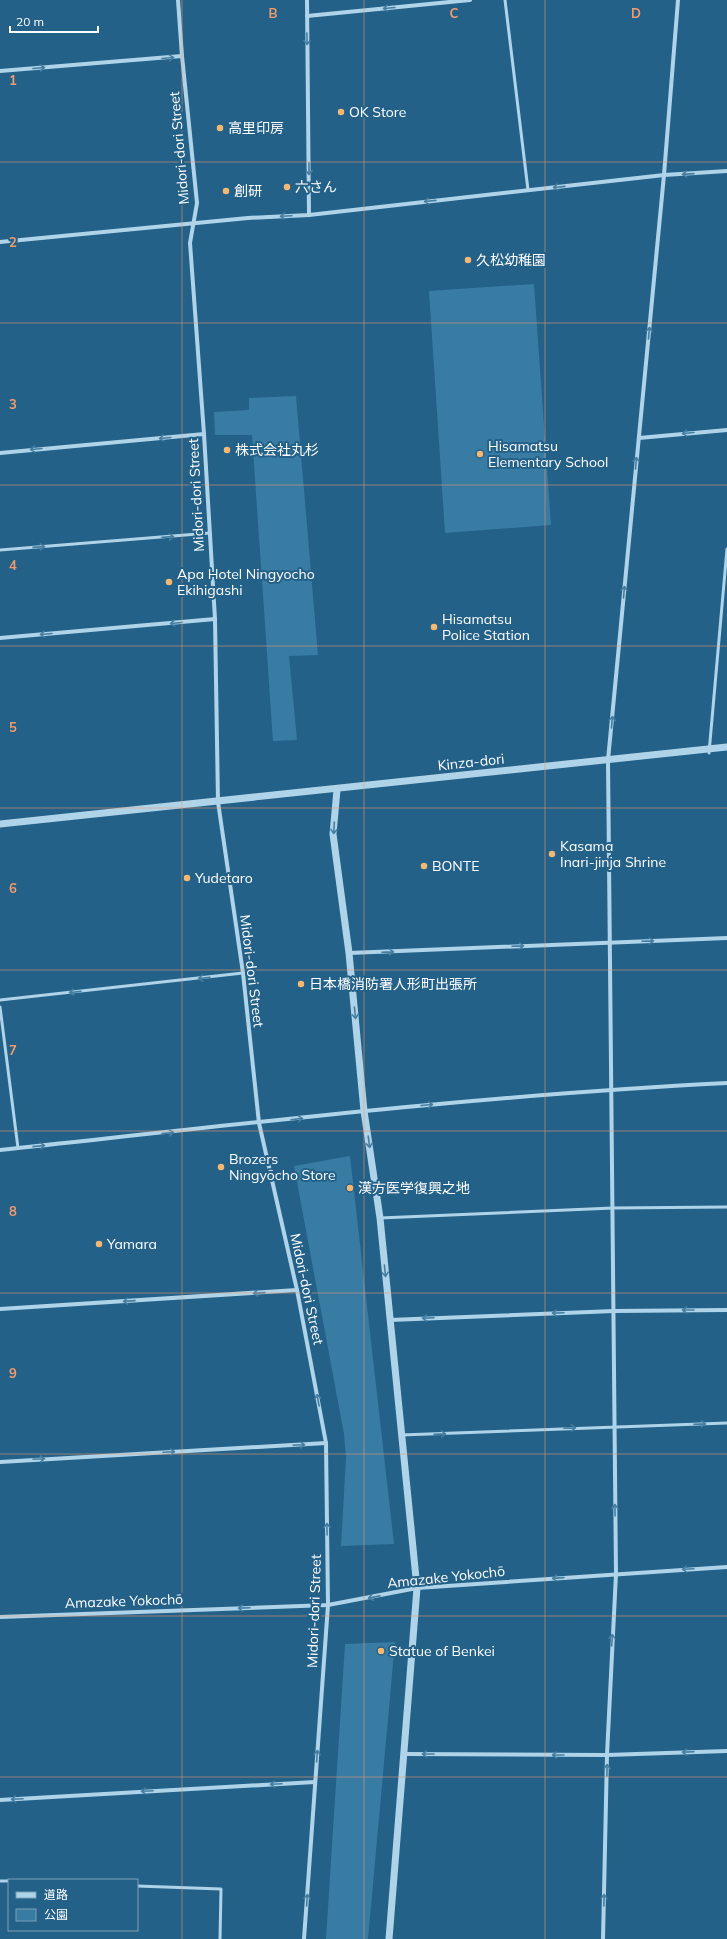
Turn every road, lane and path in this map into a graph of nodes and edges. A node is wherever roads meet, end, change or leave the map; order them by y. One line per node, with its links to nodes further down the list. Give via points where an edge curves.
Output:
1 (178, 0): 7 (street, Midori-dori Street)
2 (307, 0): 6 (street)
3 (470, 0): 6 (street, one-way to 6)
4 (505, 0): 11 (lane)
5 (678, 0): 10 (street)
6 (307, 16): 12 (street, one-way to 12)
7 (182, 56): 8 (street, one-way to 7); 13 (street, Midori-dori Street, via 197,203)
8 (0, 71)
9 (727, 171): 10 (street, one-way to 10)
10 (664, 175): 11 (street, one-way to 11); 17 (street, one-way to 10)
11 (528, 190): 12 (street, one-way to 12)
12 (309, 215): 13 (street, one-way to 13)
13 (192, 224): 14 (street); 16 (street, Midori-dori Street, via 190,243)
14 (0, 242)
15 (727, 430): 17 (street, one-way to 17)
16 (204, 434): 18 (street, one-way to 18); 19 (street, Midori-dori Street)
17 (639, 438): 26 (street, one-way to 17)
18 (0, 453)
19 (210, 533): 21 (lane, one-way to 19); 22 (street, Midori-dori Street)
20 (727, 549): 25 (lane)
21 (0, 550)
22 (214, 619): 23 (street, one-way to 23); 28 (street, Midori-dori Street)
23 (0, 638)
24 (727, 747): 25 (street, Kinza-dori)
25 (709, 751): 26 (street, Kinza-dori)
26 (608, 760): 27 (street, Kinza-dori); 31 (street)
27 (337, 790): 28 (street, Kinza-dori); 32 (street, one-way to 32, via 333,834)
28 (218, 802): 29 (street, Kinza-dori); 33 (street, Midori-dori Street)
29 (0, 824)
30 (727, 938): 31 (street, one-way to 30)
31 (611, 942): 32 (street, one-way to 31); 37 (street)
32 (349, 953): 38 (street, one-way to 38)
33 (243, 974): 34 (lane, one-way to 34); 39 (street, Midori-dori Street)
34 (0, 1000)
35 (0, 1007): 40 (lane)
36 (727, 1083): 37 (street)
37 (610, 1089): 38 (street, one-way to 37); 43 (street)
38 (364, 1111): 39 (street, one-way to 38); 44 (street, one-way to 44)
39 (259, 1124): 40 (street, one-way to 39); 45 (street, Midori-dori Street)
40 (18, 1148): 41 (street)
41 (0, 1150)
42 (727, 1207): 43 (lane)
43 (613, 1208): 44 (lane); 48 (street)
44 (380, 1218): 49 (street, one-way to 49)
45 (297, 1290): 46 (street, one-way to 46); 53 (street, Midori-dori Street, one-way to 45)
46 (0, 1309)
47 (727, 1310): 48 (street, one-way to 48)
48 (614, 1311): 49 (street, one-way to 49); 51 (street)
49 (389, 1320): 52 (street)
50 (727, 1423): 51 (lane, one-way to 50)
51 (614, 1427): 52 (lane, one-way to 51); 56 (street, one-way to 51)
52 (401, 1435): 57 (street)
53 (326, 1443): 54 (street, one-way to 53); 58 (street, Midori-dori Street, one-way to 53)
54 (0, 1462)
55 (727, 1567): 56 (street, Amazake Yokochō, one-way to 56)
56 (616, 1574): 57 (street, Amazake Yokochō, one-way to 57); 62 (street, one-way to 56)
57 (417, 1588): 58 (street, Amazake Yokochō, one-way to 58); 61 (street)
58 (328, 1605): 59 (street, Amazake Yokochō, one-way to 59); 63 (street, Midori-dori Street, one-way to 58)
59 (0, 1617)
60 (727, 1751): 62 (street, one-way to 62)
61 (404, 1754): 62 (street, one-way to 61); 68 (street)
62 (607, 1755): 69 (street, one-way to 62)
63 (315, 1782): 64 (street, one-way to 64); 67 (street, Midori-dori Street, one-way to 63)
64 (0, 1800)
65 (138, 1886): 66 (lane, via 221,1889)
66 (220, 1939)
67 (304, 1939)
68 (389, 1939)
69 (603, 1939)

